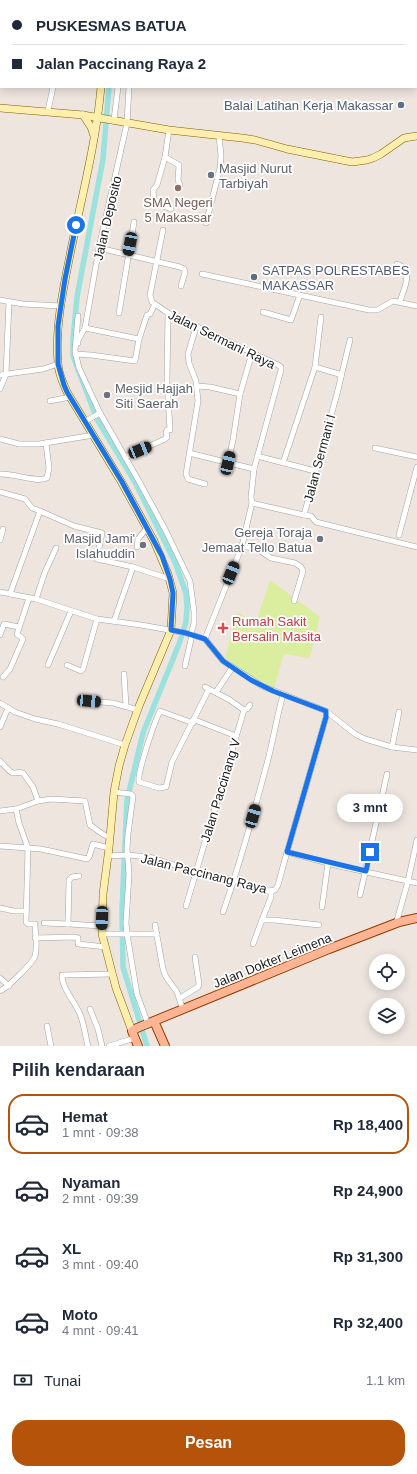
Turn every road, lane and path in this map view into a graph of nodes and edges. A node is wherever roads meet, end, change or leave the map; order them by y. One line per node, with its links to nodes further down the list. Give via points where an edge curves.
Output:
1 (53, 88): 6 (street)
2 (100, 88): 8 (main road)
3 (118, 88): 9 (street)
4 (129, 88): 10 (street, Jalan Deposito)
5 (0, 108): 6 (main road)
6 (48, 111): 7 (main road)
7 (83, 115): 8 (main road); 14 (main road, via 91,126)
8 (99, 117): 9 (main road); 14 (main road)
9 (113, 120): 10 (main road)
10 (127, 123): 11 (main road); 21 (street, Jalan Deposito)
11 (169, 130): 12 (main road); 15 (street)
12 (219, 136): 13 (main road, via 255,140 352,162 373,158 404,138); 19 (street, via 220,168)
13 (417, 136)
14 (94, 138): 32 (main road)
15 (165, 157): 16 (street, via 179,165); 17 (street, via 153,190 154,202)
16 (180, 185)
17 (172, 209)
18 (134, 222): 22 (street)
19 (206, 223)
20 (163, 230): 23 (street)
21 (99, 248): 22 (street); 40 (street, Jalan Deposito)
22 (128, 254): 23 (street); 35 (street)
23 (156, 261): 26 (street, via 184,269); 31 (street, Jalan Sermani Raya, via 150,297)
24 (397, 264): 30 (street, via 407,271)
25 (202, 274): 27 (street)
26 (181, 286)
27 (300, 295): 30 (street, via 374,310 380,309 390,301); 34 (street, via 291,320)
28 (0, 300): 29 (street)
29 (9, 302): 32 (street); 49 (street)
30 (400, 302): 33 (street)
31 (155, 304): 36 (street, Jalan Sermani Raya); 42 (street, via 147,315)
32 (61, 306): 47 (main road)
33 (417, 306)
34 (263, 312)
35 (119, 313)
36 (168, 313): 41 (street, Jalan Sermani Raya); 64 (street, via 167,381 170,430 167,430 165,439)
37 (78, 316): 39 (street)
38 (321, 317): 48 (street)
39 (77, 322): 40 (street); 45 (street)
40 (85, 326): 42 (street); 45 (street, Jalan Deposito, via 78,340)
41 (196, 327): 44 (street, Jalan Sermani Raya); 51 (street, via 188,354)
42 (139, 339): 45 (street, via 135,361)
43 (350, 340): 50 (street, Jalan Sermani I)
44 (252, 353): 53 (street); 63 (street, Jalan Sermani Raya, via 281,367)
45 (76, 354): 46 (street); 56 (street, via 79,368)
46 (80, 359)
47 (58, 364): 49 (street); 54 (main road)
48 (315, 367): 50 (street); 67 (street)
49 (3, 375): 52 (street)
50 (340, 376): 70 (street, Jalan Sermani I)
51 (197, 386): 53 (street); 62 (street, via 197,410)
52 (0, 389)
53 (240, 394): 66 (street)
54 (70, 397): 55 (street); 57 (main road)
55 (50, 401)
56 (98, 414): 57 (street); 64 (street)
57 (86, 421): 58 (main road)
58 (94, 435): 60 (street); 77 (main road)
59 (0, 439): 60 (street, via 19,444)
60 (46, 443): 71 (street, via 49,468 46,479)
61 (375, 448): 65 (street)
62 (189, 453): 66 (street); 72 (street, via 187,478)
63 (257, 456): 67 (street); 69 (street, Jalan Sermani Raya)
64 (125, 457): 97 (street, via 190,581 194,623)
65 (417, 457)
66 (228, 463): 69 (street)
67 (282, 463): 70 (street)
68 (417, 467): 79 (street)
69 (254, 468): 74 (street, Jalan Sermani Raya)
70 (315, 471): 76 (street, Jalan Sermani I)
71 (0, 474)
72 (205, 484)
73 (0, 492): 75 (street, via 25,499 32,508)
74 (252, 503): 76 (street, Jalan Sermani I); 81 (street, Jalan Sermani Raya)
75 (40, 511): 85 (street, via 74,526 102,533 96,558); 88 (street)
76 (304, 515): 83 (street, via 311,516 316,522)
77 (147, 528): 82 (street, via 138,538); 86 (main road, via 162,556)
78 (3, 530): 80 (street)
79 (399, 535)
80 (0, 540)
81 (242, 546): 91 (street, via 257,548 271,558 295,563 301,567 303,571); 99 (street, Jalan Sermani Raya)
82 (136, 547)
83 (417, 547)
84 (56, 548): 90 (street)
85 (133, 567): 86 (street); 94 (street)
86 (170, 579): 96 (main road)
87 (0, 592): 88 (street)
88 (10, 594): 89 (street)
89 (29, 598): 90 (street); 95 (street)
90 (36, 599): 92 (street)
91 (294, 601)
92 (71, 611): 93 (street); 100 (street)
93 (97, 619): 94 (street); 101 (street, via 83,669 81,671)
94 (114, 621): 96 (street)
95 (19, 627): 98 (street, via 4,624); 105 (street, via 17,634 23,639 10,670)
96 (173, 631): 97 (street); 113 (main road)
97 (190, 634): 99 (street); 102 (street)
98 (0, 635)
99 (205, 639): 103 (street)
100 (48, 665)
101 (67, 665)
102 (185, 666)
103 (232, 668): 106 (street); 107 (street)
104 (124, 674): 111 (street)
105 (3, 677)
106 (216, 692): 114 (street); 117 (street, via 207,688)
107 (283, 695): 115 (street); 141 (street, via 249,829)
108 (80, 699): 111 (street)
109 (0, 703): 112 (street)
110 (250, 705): 114 (street)
111 (126, 706): 113 (street)
112 (8, 708): 118 (street); 120 (street, via 35,719)
113 (138, 710): 120 (main road)
114 (244, 710): 119 (street, Jalan Paccinang V)
115 (326, 711): 121 (street, via 360,737); 134 (street, Jalan Paccinang Raya)
116 (399, 712): 121 (street)
117 (194, 722): 117 (street, via 160,710 141,764 139,782 159,788 166,787 172,762); 119 (street)
118 (0, 727)
119 (236, 736): 138 (street, Jalan Paccinang V)
120 (125, 745): 125 (main road)
121 (392, 747): 122 (street)
122 (417, 750)
123 (0, 761): 126 (street, via 11,771 23,773 33,787)
124 (388, 774): 139 (street)
125 (115, 792): 129 (main road); 135 (street, via 133,796)
126 (38, 801): 127 (street); 129 (street, via 85,801 90,824)
127 (16, 809): 128 (street); 132 (street)
128 (0, 811)
129 (110, 837): 133 (main road)
130 (417, 840): 142 (street)
131 (0, 846): 132 (street)
132 (28, 848): 133 (street, via 87,859 93,844); 149 (street)
133 (109, 848): 136 (main road)
134 (287, 852): 137 (street); 144 (street, Jalan Paccinang Raya, via 278,885)
135 (126, 855): 136 (street, Jalan Paccinang Raya); 138 (street, Jalan Paccinang Raya, via 150,857); 161 (street, via 129,874)
136 (110, 856): 159 (main road, via 103,894)
137 (328, 863): 139 (street); 147 (street)
138 (196, 871): 141 (street, Jalan Paccinang Raya); 146 (street, Jalan Paccinang V)
139 (366, 871): 142 (street); 145 (street)
140 (78, 876): 156 (street, via 69,880)
141 (233, 880): 144 (street, Jalan Paccinang Raya); 150 (street)
142 (408, 881): 143 (street); 154 (street)
143 (417, 883)
144 (271, 891): 152 (street)
145 (360, 895)
146 (186, 906)
147 (322, 907)
148 (0, 908): 149 (street)
149 (26, 911): 163 (street, via 26,923 35,924)
150 (223, 912)
151 (417, 918): 154 (main road, Jalan Dokter Leimena)
152 (262, 920): 158 (street); 164 (street)
153 (417, 922): 154 (main road, Jalan Dokter Leimena)
154 (397, 923): 173 (main road, Jalan Dokter Leimena)
155 (44, 924): 156 (street)
156 (68, 924): 159 (street)
157 (155, 925): 162 (street)
158 (319, 925)
159 (102, 926): 160 (main road)
160 (102, 934): 161 (street); 165 (main road)
161 (127, 934): 162 (street); 175 (street, via 136,994)
162 (156, 934): 171 (street, via 165,973)
163 (35, 938): 165 (street, via 74,937 78,938 78,944); 169 (street, via 34,958)
164 (253, 944)
165 (106, 947): 167 (main road)
166 (195, 957): 171 (street, via 198,987)
167 (112, 974): 178 (main road, via 122,1008); 180 (street, via 62,975 80,1013)
168 (0, 978): 169 (street)
169 (8, 986): 170 (street)
170 (0, 991)
171 (180, 998): 173 (street)
172 (90, 1009): 181 (street)
173 (183, 1010): 174 (main road, Jalan Dokter Leimena)
174 (169, 1016): 175 (main road, Jalan Dokter Leimena); 177 (main road)
175 (150, 1023): 177 (main road); 178 (main road, Jalan Dokter Leimena)
176 (47, 1026): 179 (street)
177 (158, 1030): 183 (main road)
178 (135, 1036): 182 (street)
179 (51, 1046)
180 (88, 1046)
181 (102, 1046)
182 (109, 1046)
183 (165, 1046)

